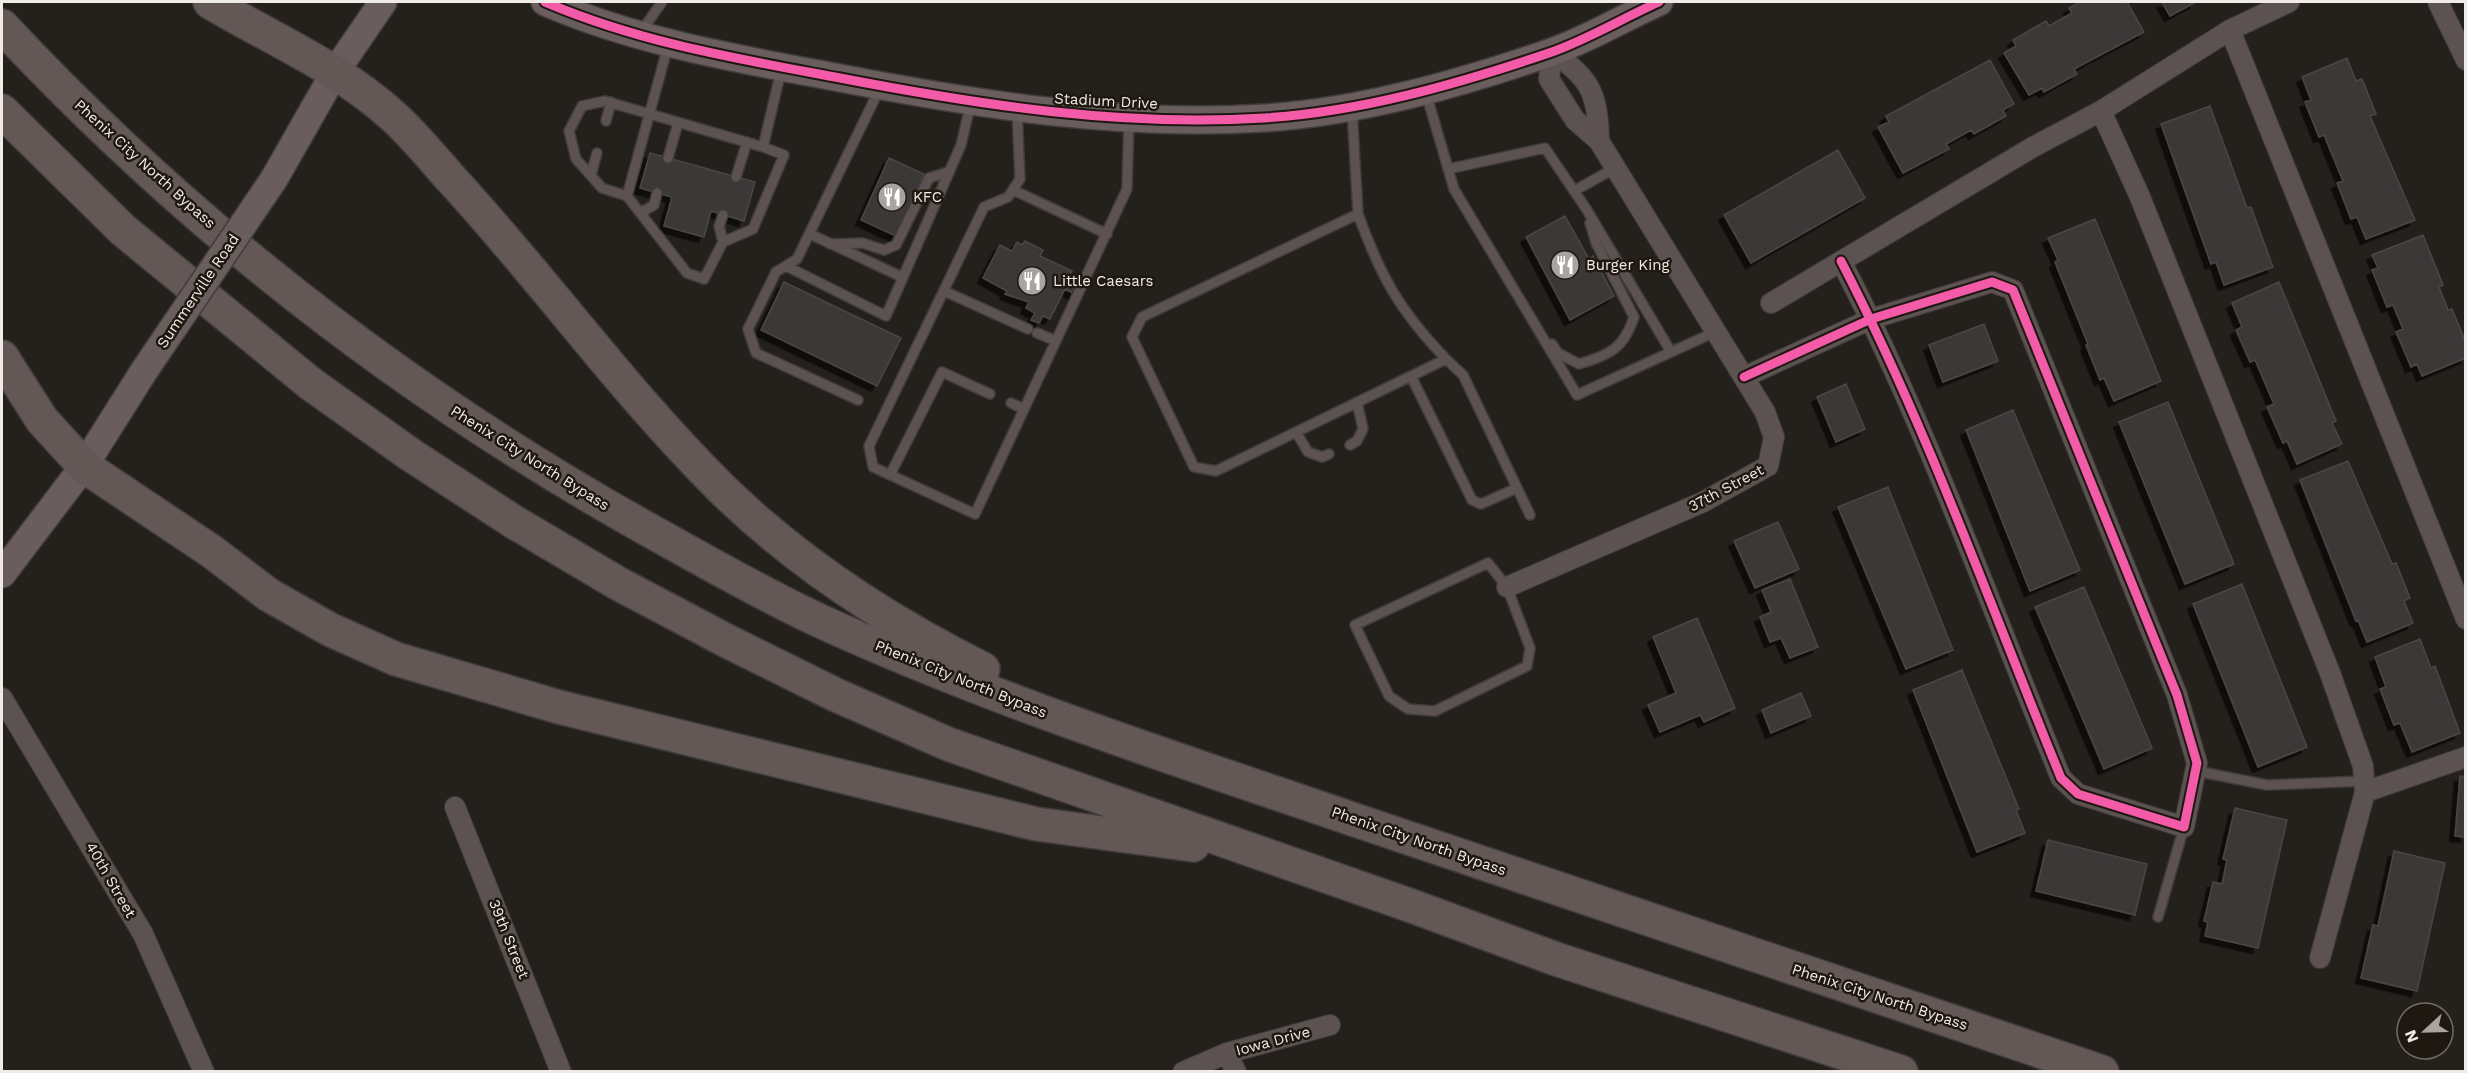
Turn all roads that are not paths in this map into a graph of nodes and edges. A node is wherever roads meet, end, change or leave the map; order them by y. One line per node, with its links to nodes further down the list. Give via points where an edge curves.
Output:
1 (210, 2): 15 (highway)
2 (383, 2): 15 (street, Summerville Road)
3 (545, 2): 10 (street, Stadium Drive)
4 (662, 2): 10 (lane)
5 (1659, 2): 12 (street, Stadium Drive)
6 (2289, 2): 9 (street)
7 (2438, 2): 13 (street)
8 (2, 26): 81 (highway, Phenix City North Bypass, via 116,142 301,301 499,441 680,548 816,619 995,696)
9 (2230, 30): 23 (street); 78 (street)
10 (639, 35): 11 (street, Stadium Drive)
11 (669, 44): 14 (street, Stadium Drive); 24 (lane)
12 (1552, 52): 17 (street, Stadium Drive); 28 (street, 37th Street, via 1578,70 1598,108); 28 (street, 37th Street, via 1549,79 1575,120)
13 (2466, 60)
14 (781, 67): 16 (street, Stadium Drive); 30 (lane)
15 (335, 72): 72 (street, Summerville Road, bridge, via 273,179); 81 (highway, via 396,119 720,487 812,568 916,634 981,668)
16 (881, 86): 18 (street, Stadium Drive); 46 (lane)
17 (1425, 90): 20 (street, Stadium Drive); 33 (lane)
18 (971, 101): 21 (street, Stadium Drive); 35 (lane, via 961,145)
19 (611, 102): 24 (lane); 26 (lane); 36 (lane, via 582,106 568,131 576,159)
20 (1352, 106): 25 (street, Stadium Drive, via 1264,118); 44 (lane)
21 (1017, 108): 25 (street, Stadium Drive); 38 (lane, via 1020,179)
22 (2, 111): 86 (highway, via 123,230 311,384 411,456 523,528 707,631 836,695 948,744)
23 (2101, 111): 50 (street); 83 (street, via 2140,196 2330,673 2362,766)
24 (650, 115): 27 (lane); 41 (lane)
25 (1129, 119): 47 (lane, via 1127,189)
26 (606, 121)
27 (678, 123): 29 (lane); 32 (lane)
28 (1599, 141): 34 (street, 37th Street)
29 (747, 142): 30 (lane); 37 (lane)
30 (763, 147): 48 (lane, via 784,155 780,165 753,228)
31 (597, 153): 36 (lane)
32 (668, 158)
33 (1448, 168): 39 (lane, via 1545,148); 55 (lane, via 1454,189)
34 (1615, 168): 39 (lane); 57 (street, 37th Street)
35 (948, 172): 49 (lane, via 929,178 896,245 884,250 862,243); 52 (lane)
36 (591, 176): 41 (lane, via 602,189)
37 (736, 177)
38 (1013, 190): 47 (lane); 53 (lane, via 1008,197 984,207)
39 (1574, 191): 42 (lane)
40 (657, 193): 43 (lane, via 654,205)
41 (627, 196): 43 (lane)
42 (1587, 210): 55 (lane, via 1596,243 1634,317 1628,338 1602,357 1579,364 1558,353); 59 (lane)
43 (640, 213): 48 (lane, via 687,273 704,279)
44 (1358, 214): 61 (lane, via 1395,297 1415,326); 69 (lane, via 1142,317 1132,336 1194,467 1216,471)
45 (723, 215): 48 (lane)
46 (810, 234): 49 (lane); 51 (lane, via 797,260)
47 (1107, 234): 58 (lane)
48 (723, 242)
49 (830, 244): 52 (lane)
50 (1841, 261): 54 (street); 56 (street)
51 (786, 266): 52 (lane, via 886,316); 65 (lane, via 776,272 748,329 756,352)
52 (902, 277)
53 (944, 291): 58 (lane); 73 (lane, via 869,446 873,467)
54 (1771, 303)
55 (1527, 311): 59 (lane, via 1577,395)
56 (1871, 319): 63 (street); 82 (street, via 1992,282 2013,290 2177,695); 85 (street, via 1935,462 2061,778 2078,794)
57 (1715, 332): 59 (lane); 63 (street, 37th Street)
58 (1056, 341): 68 (lane)
59 (1671, 352)
60 (2, 357): 72 (highway, via 42,420)
61 (1446, 358): 62 (lane); 74 (lane, via 1462,375)
62 (1411, 376): 66 (lane); 74 (lane, via 1472,500 1481,504)
63 (1744, 377): 77 (street, 37th Street, via 1765,412 1774,437 1768,466 1703,502)
64 (990, 393): 73 (lane, via 942,372)
65 (858, 400)
66 (1357, 402): 69 (lane); 70 (lane, via 1364,429)
67 (1011, 403): 68 (lane)
68 (1024, 409): 73 (lane, via 975,514)
69 (1296, 432): 71 (lane, via 1308,452 1322,457)
70 (1350, 445)
71 (1329, 454)
72 (84, 466): 76 (street, Summerville Road); 86 (highway, via 269,595 331,630 396,659 559,707 1036,824)
73 (890, 475)
74 (1517, 488): 75 (lane)
75 (1530, 515)
76 (2, 574)
77 (1507, 587): 77 (lane, via 1488,563 1355,625 1389,696 1408,709 1435,711 1527,666 1530,648)
78 (2466, 619)
79 (2, 698): 91 (street, 40th Street, via 143,934)
80 (2466, 757): 83 (street)
81 (1195, 765): 96 (highway, Phenix City North Bypass)
82 (2196, 771): 83 (lane, via 2266,785); 85 (street)
83 (2365, 787): 88 (street)
84 (455, 807): 92 (street, 39th Street)
85 (2184, 827): 87 (lane)
86 (1261, 854): 95 (highway, via 1568,963)
87 (2158, 917)
88 (2320, 958)
89 (1330, 1025): 90 (street, Iowa Drive)
90 (1227, 1053): 93 (street, Iowa Drive); 94 (street)
91 (204, 1071)
92 (561, 1071)
93 (1183, 1071)
94 (1236, 1071)
95 (1901, 1071)
96 (2102, 1071)

